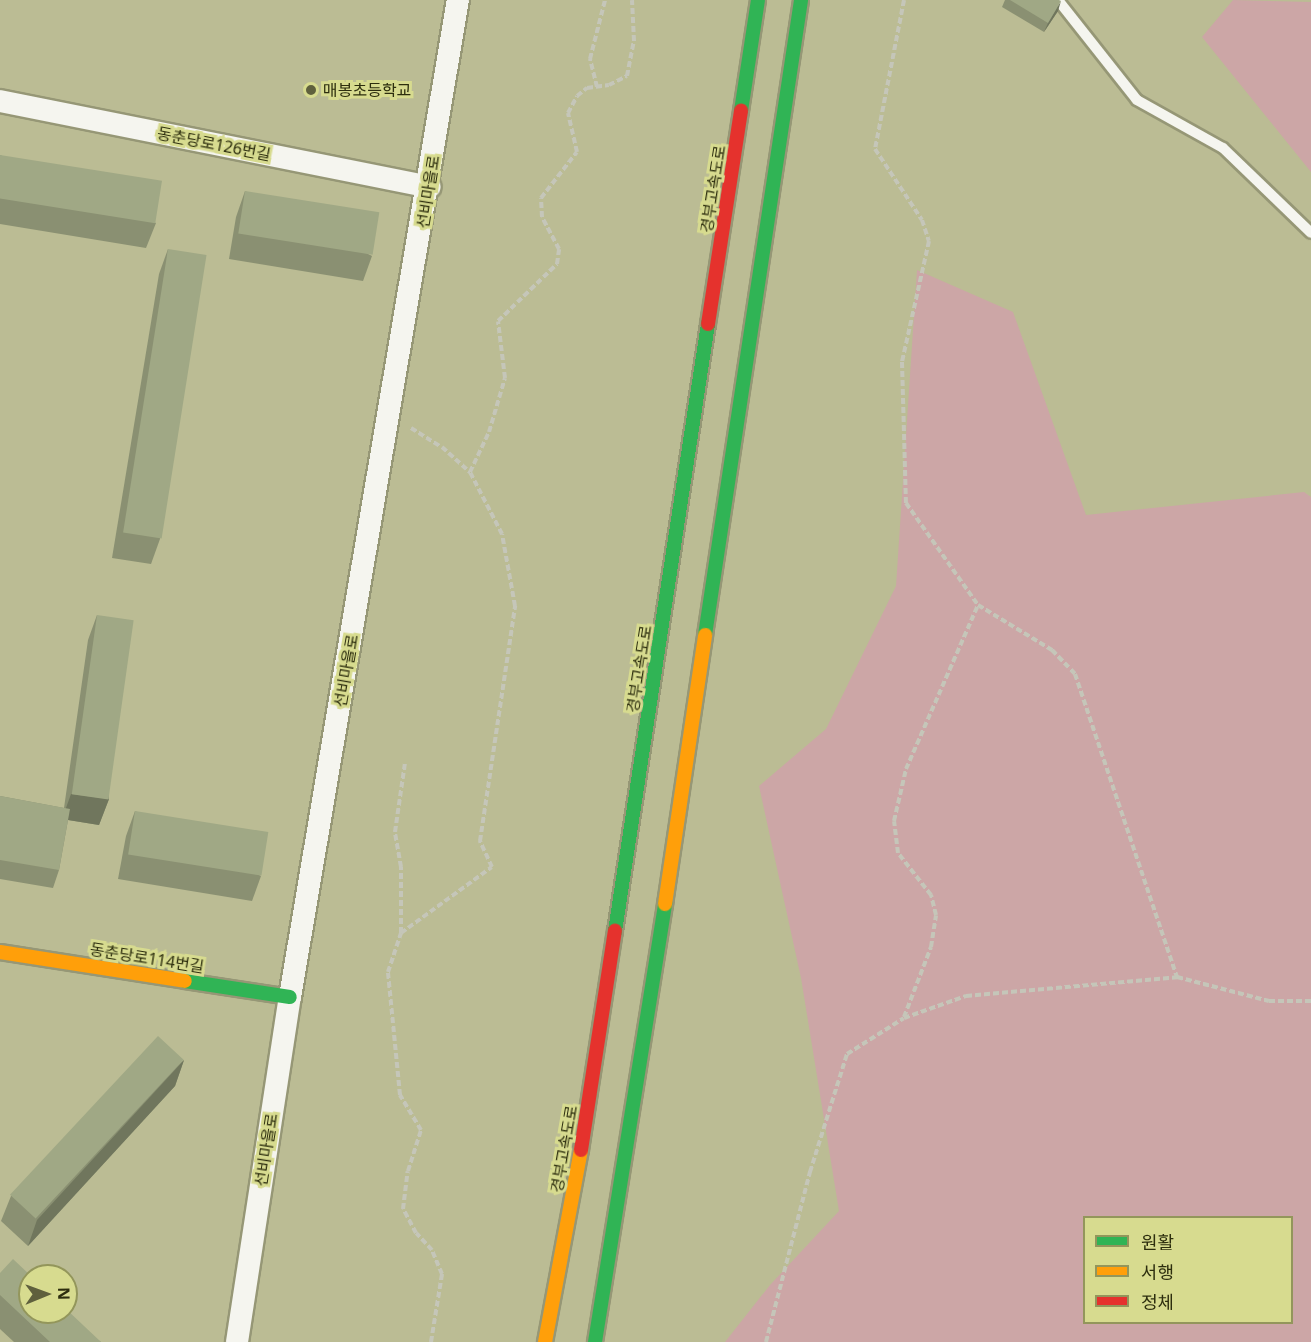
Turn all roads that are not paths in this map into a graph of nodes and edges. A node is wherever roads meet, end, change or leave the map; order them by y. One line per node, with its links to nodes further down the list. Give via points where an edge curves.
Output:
1 (458, 0): 6 (street, 선비마을로)
2 (758, 0): 11 (main road, 경부고속도로, via 585,1129)
3 (801, 0): 12 (main road, via 633,1118)
4 (1058, 0): 7 (lane, via 1137,100 1223,148)
5 (0, 101): 6 (street, 동춘당로126번길)
6 (429, 187): 9 (street, 선비마을로)
7 (1311, 233)
8 (0, 952): 9 (main road, 동춘당로114번길)
9 (290, 997): 10 (street, 선비마을로)
10 (237, 1342)
11 (545, 1342)
12 (595, 1342)

